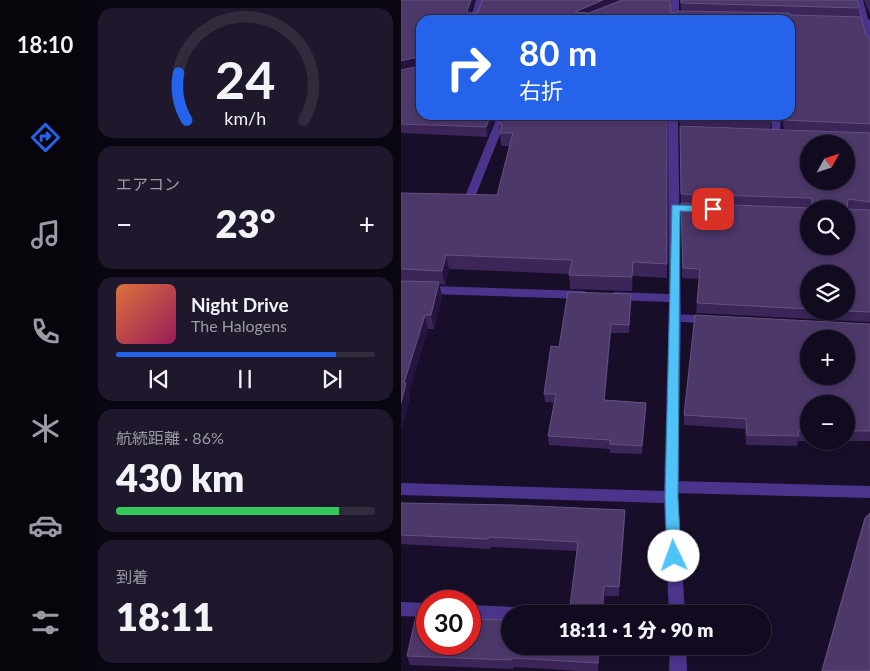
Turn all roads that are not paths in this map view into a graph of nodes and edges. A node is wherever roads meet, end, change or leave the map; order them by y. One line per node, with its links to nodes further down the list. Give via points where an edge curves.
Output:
1 (480, 0): 4 (street)
2 (675, 0): 5 (street)
3 (859, 0): 7 (street)
4 (476, 15)
5 (675, 15)
6 (836, 20): 7 (street)
7 (867, 22): 8 (street)
8 (870, 44)
9 (502, 120): 13 (street, via 470,197)
10 (673, 120): 15 (street, via 680,208)
11 (776, 120): 12 (street)
12 (777, 134)
13 (441, 197)
14 (401, 289): 15 (street)
15 (674, 298): 16 (street)
16 (675, 318): 17 (street); 19 (street)
17 (724, 320)
18 (401, 489): 19 (street)
19 (671, 492): 20 (street); 21 (street)
20 (870, 492)
21 (677, 605)
22 (401, 609): 23 (street)
23 (416, 610)
24 (481, 612): 25 (street)
25 (501, 613)
26 (678, 655): 27 (street)
27 (678, 671)

